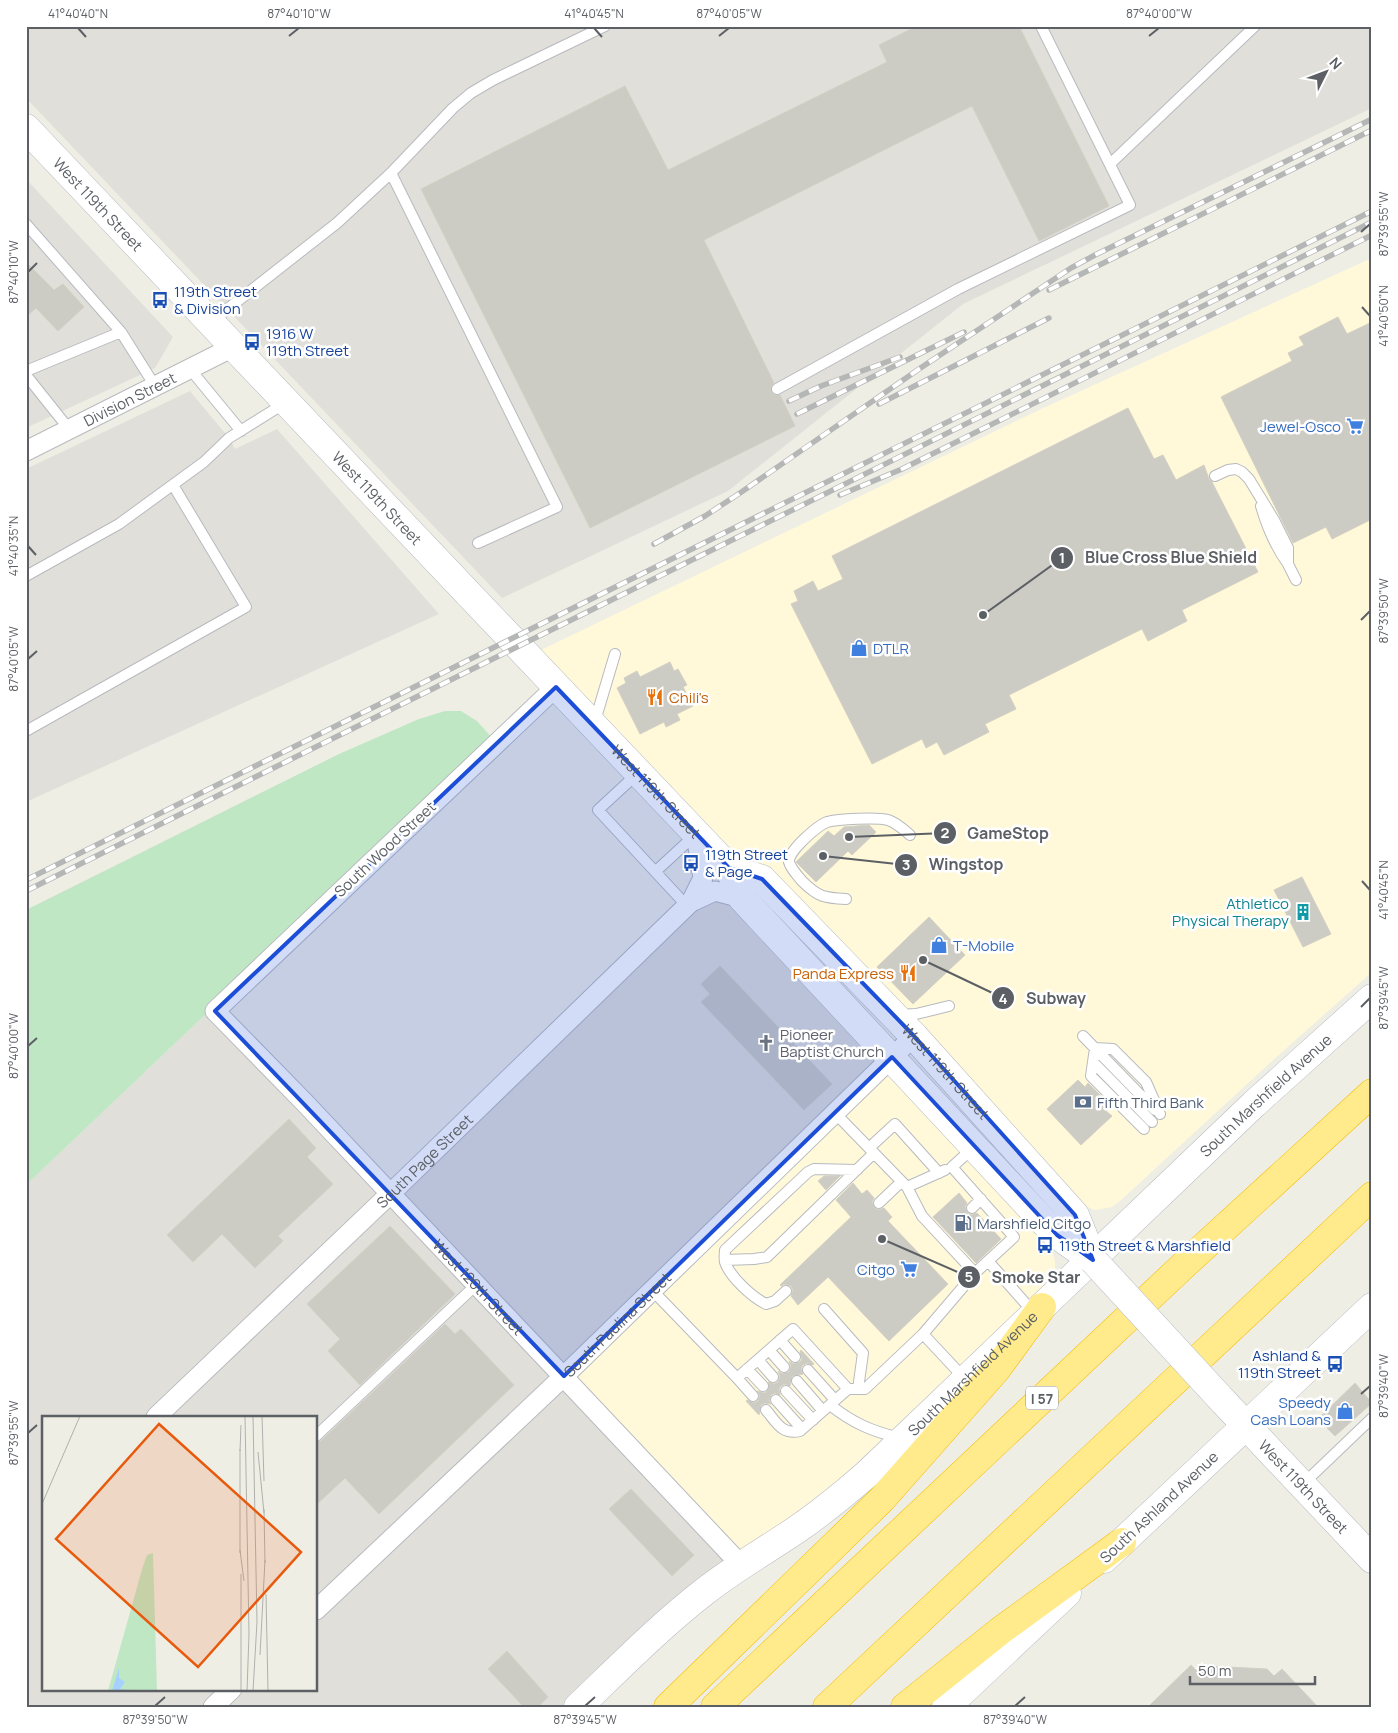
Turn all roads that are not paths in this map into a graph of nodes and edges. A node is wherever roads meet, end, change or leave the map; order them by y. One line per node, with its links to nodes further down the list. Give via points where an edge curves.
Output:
1 (605, 26): 6 (lane, via 471,93)
2 (1041, 26): 5 (lane)
3 (1255, 26): 5 (lane)
4 (26, 128): 8 (street, West 119th Street)
5 (1110, 164): 15 (lane, via 1130,205 958,289)
6 (390, 173): 8 (lane, via 337,223); 22 (lane, via 557,507)
7 (26, 224): 9 (lane)
8 (211, 323): 10 (street, West 119th Street)
9 (121, 332): 12 (lane); 14 (lane)
10 (233, 347): 11 (street, Division Street); 16 (street, West 119th Street)
11 (190, 369): 14 (street, Division Street); 18 (lane)
12 (26, 371)
13 (26, 375): 17 (lane)
14 (155, 386): 17 (street, Division Street)
15 (777, 389)
16 (286, 402): 18 (lane); 26 (street, West 119th Street)
17 (69, 429): 19 (street, Division Street)
18 (241, 431): 21 (lane)
19 (26, 451)
20 (1215, 476): 24 (lane, via 1236,469 1249,479 1258,495 1266,525)
21 (172, 485): 23 (lane, via 119,524); 28 (lane, via 246,607)
22 (478, 543)
23 (26, 576)
24 (1296, 580)
25 (615, 654): 27 (lane)
26 (556, 687): 27 (street, West 119th Street); 39 (street, South Wood Street)
27 (594, 727): 29 (street, West 119th Street)
28 (26, 731)
29 (637, 773): 30 (street, West 119th Street); 33 (lane, via 598,810)
30 (696, 835): 32 (street, West 119th Street); 33 (lane); 36 (street, South Page Street, via 703,878)
31 (910, 835): 35 (lane, via 886,820 838,820 821,824 794,849 789,862 813,892 821,897)
32 (729, 868): 34 (street, West 119th Street); 40 (street, West 119th Street, via 762,879)
33 (656, 871): 36 (lane)
34 (742, 898): 36 (street, South Page Street, via 715,891); 44 (street, West 119th Street)
35 (846, 899)
36 (689, 904): 57 (street, South Page Street)
37 (1372, 998): 65 (street, South Marshfield Avenue, via 1254,1104)
38 (949, 1006): 40 (lane)
39 (215, 1011): 57 (street, West 120th Street)
40 (895, 1015): 41 (street, West 119th Street)
41 (914, 1036): 44 (street, South Paulina Street); 65 (street, West 119th Street, via 1075,1215)
42 (1083, 1036): 43 (lane)
43 (1095, 1048): 45 (lane); 48 (lane, via 1114,1049 1146,1082)
44 (892, 1057): 47 (street, South Paulina Street); 51 (street, West 119th Street)
45 (1093, 1062): 49 (lane); 50 (lane, via 1091,1076)
46 (1372, 1093): 108 (highway, I 57, via 1185,1264)
47 (835, 1112): 52 (lane); 69 (street, South Paulina Street)
48 (1160, 1114)
49 (1152, 1122)
50 (1144, 1129)
51 (974, 1147): 53 (lane); 65 (street, West 119th Street, via 1057,1235)
52 (872, 1151): 54 (lane); 55 (lane, via 895,1124); 56 (lane)
53 (952, 1167): 55 (lane); 59 (lane)
54 (857, 1170): 64 (lane, via 767,1257); 64 (lane, via 808,1172 725,1250)
55 (939, 1172): 56 (lane)
56 (904, 1185): 60 (lane); 67 (lane, via 922,1216 964,1255)
57 (390, 1194): 68 (street, West 120th Street); 94 (street, South Page Street)
58 (1372, 1196): 109 (highway)
59 (981, 1199): 61 (lane); 62 (lane)
60 (879, 1203)
61 (972, 1208)
62 (1000, 1221): 63 (lane); 66 (lane, via 1014,1236)
63 (992, 1229)
64 (725, 1260): 70 (lane, via 730,1272 755,1298 766,1304)
65 (1092, 1260): 73 (street, South Marshfield Avenue); 97 (street, West 119th Street, bridge)
66 (988, 1261): 67 (lane); 73 (lane)
67 (975, 1273): 74 (lane)
68 (477, 1284): 82 (street, West 120th Street); 99 (lane)
69 (652, 1290): 82 (street, South Paulina Street); 84 (lane)
70 (786, 1291)
71 (1372, 1308): 97 (street, South Ashland Avenue)
72 (824, 1309): 88 (lane, via 863,1353)
73 (1039, 1311): 85 (street, South Marshfield Avenue); 107 (highway, via 996,1370 882,1499)
74 (923, 1334): 85 (lane); 88 (lane, via 865,1389)
75 (780, 1340): 76 (lane); 77 (lane); 88 (lane, via 793,1329)
76 (768, 1350): 78 (lane); 79 (lane)
77 (796, 1357)
78 (758, 1360): 80 (lane); 83 (lane)
79 (784, 1367)
80 (748, 1369): 84 (lane); 87 (lane)
81 (808, 1370): 92 (lane)
82 (564, 1376): 104 (street, West 120th Street); 105 (street, South Paulina Street)
83 (773, 1377)
84 (737, 1378): 90 (lane)
85 (966, 1380): 100 (street, South Marshfield Avenue)
86 (796, 1381): 92 (lane)
87 (763, 1386)
88 (853, 1389): 92 (lane)
89 (786, 1391): 96 (lane)
90 (752, 1396)
91 (776, 1400): 98 (lane)
92 (829, 1406): 96 (lane); 100 (lane, via 879,1433)
93 (766, 1410): 98 (lane, via 783,1430 791,1433)
94 (157, 1416)
95 (1372, 1418): 101 (lane)
96 (812, 1420): 98 (lane)
97 (1246, 1426): 101 (street, West 119th Street); 102 (street, South Ashland Avenue)
98 (802, 1429)
99 (318, 1434)
100 (904, 1439): 104 (street, South Marshfield Avenue, via 832,1504)
101 (1302, 1485): 103 (street, West 119th Street)
102 (1122, 1542): 110 (highway, via 1000,1631); 111 (street, South Ashland Avenue)
103 (1372, 1559)
104 (741, 1565): 106 (street, South Marshfield Avenue, via 668,1622)
105 (318, 1608)
106 (578, 1707)
107 (668, 1707)
108 (716, 1707)
109 (826, 1707)
110 (905, 1707)
111 (946, 1707)

